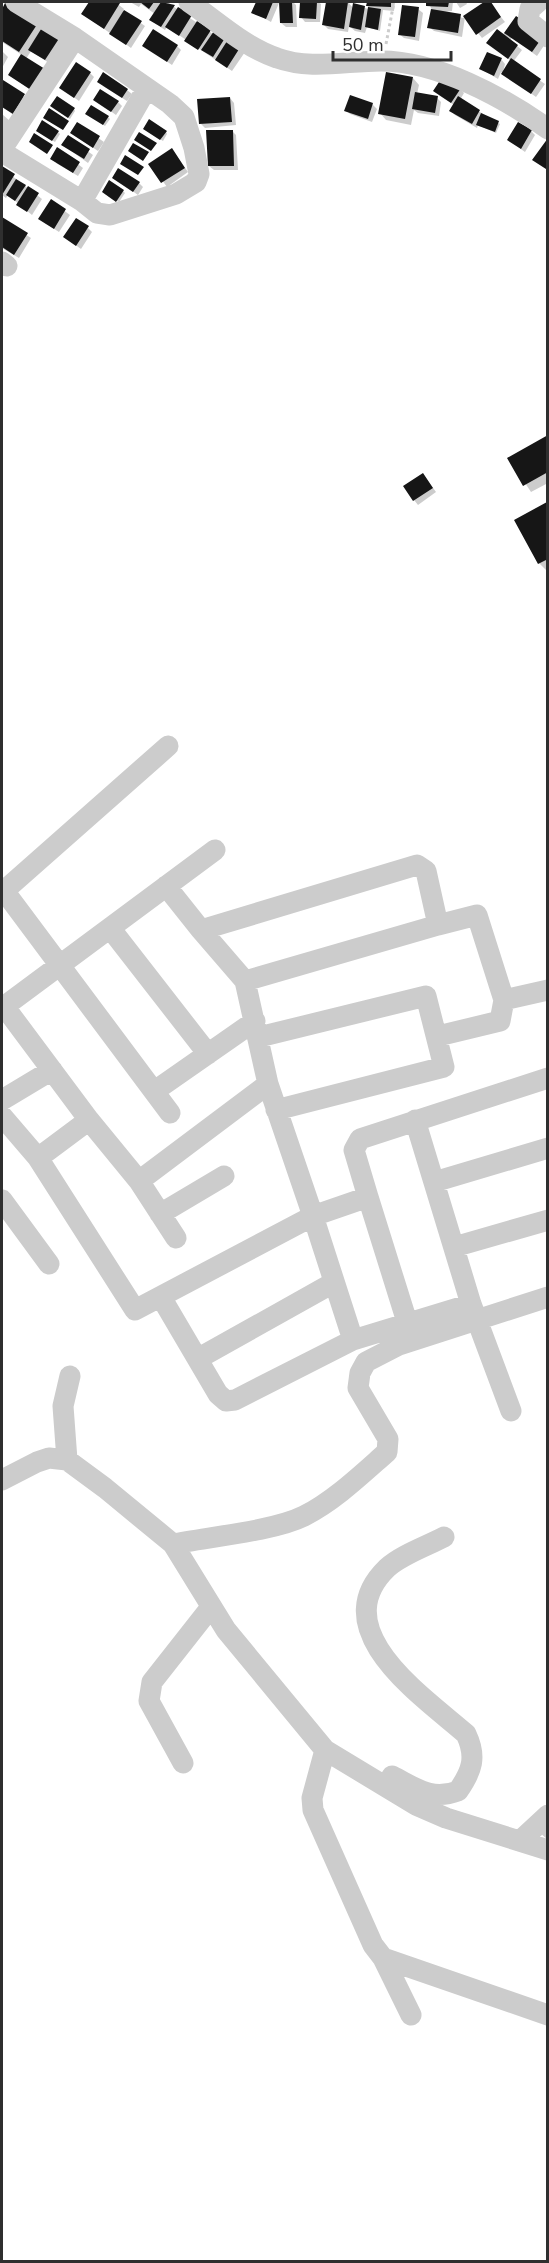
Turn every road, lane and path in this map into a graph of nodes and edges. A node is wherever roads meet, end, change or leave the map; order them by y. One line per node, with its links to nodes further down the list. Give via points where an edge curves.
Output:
1 (16, 2): 6 (street)
2 (189, 2): 7 (street, via 254,48 278,59 308,65)
3 (394, 2): 7 (path)
4 (538, 2): 5 (street, via 528,21)
5 (548, 37)
6 (75, 38): 8 (street); 10 (street)
7 (383, 61): 9 (street, via 428,69 473,85)
8 (147, 88): 11 (street); 11 (street, via 184,117 194,148 196,182 176,194 110,215 97,213)
9 (546, 123)
10 (2, 150): 11 (street)
11 (82, 201)
12 (168, 746): 15 (street)
13 (215, 850): 14 (street)
14 (166, 886): 18 (street); 19 (street)
15 (3, 890): 16 (street)
16 (7, 915): 20 (street)
17 (438, 925): 19 (street, via 426,871 417,865); 21 (street); 23 (street, via 477,915)
18 (110, 928): 20 (street); 27 (street)
19 (201, 930): 21 (street)
20 (60, 965): 24 (street); 31 (street)
21 (245, 981): 25 (street)
22 (548, 990): 23 (street)
23 (504, 1000): 26 (street, via 500,1021)
24 (3, 1007): 28 (street)
25 (257, 1030): 26 (street, via 426,996); 27 (street); 30 (street)
26 (438, 1036): 33 (street, via 444,1067)
27 (208, 1054): 31 (street)
28 (52, 1070): 32 (street); 36 (street)
29 (548, 1078): 37 (street)
30 (268, 1084): 33 (street); 41 (street)
31 (156, 1090): 34 (street)
32 (2, 1100)
33 (276, 1110): 46 (street)
34 (170, 1113)
35 (2, 1116): 39 (street)
36 (89, 1120): 39 (street); 41 (street)
37 (416, 1120): 42 (street); 43 (street, via 360,1139 356,1144 354,1150)
38 (548, 1148): 42 (street)
39 (38, 1158): 52 (street, via 135,1310)
40 (224, 1176): 45 (street)
41 (139, 1181): 45 (street)
42 (434, 1182): 49 (street)
43 (368, 1197): 46 (street); 55 (street)
44 (2, 1200): 50 (street)
45 (160, 1214): 48 (street)
46 (313, 1216): 51 (street); 52 (street)
47 (548, 1220): 49 (street)
48 (176, 1238)
49 (454, 1247): 54 (street)
50 (49, 1264)
51 (333, 1283): 56 (street); 57 (street)
52 (161, 1297): 57 (street)
53 (548, 1297): 54 (street)
54 (475, 1311): 55 (street); 59 (street); 63 (street, via 366,1362 358,1388 388,1439 387,1452 322,1505 302,1517 277,1524)
55 (408, 1325): 56 (street)
56 (353, 1340): 57 (street, via 235,1400 226,1401 218,1394)
57 (199, 1358)
58 (70, 1376): 60 (street, via 63,1407)
59 (511, 1411)
60 (67, 1460): 61 (street, via 49,1458); 63 (street)
61 (2, 1480)
62 (444, 1537): 65 (street, via 388,1567 371,1590 367,1611 371,1636 386,1662 466,1734 474,1749 467,1779 458,1791 442,1797 427,1793)
63 (173, 1544): 64 (street)
64 (211, 1607): 65 (street); 67 (street, via 149,1691 149,1701)
65 (309, 1733): 66 (street)
66 (325, 1750): 69 (street, via 416,1805); 71 (street, via 312,1798 313,1810 373,1945)
67 (183, 1762)
68 (548, 1815): 69 (street)
69 (521, 1840): 70 (street)
70 (548, 1850)
71 (383, 1958): 72 (street); 73 (street)
72 (411, 2015)
73 (548, 2015)

